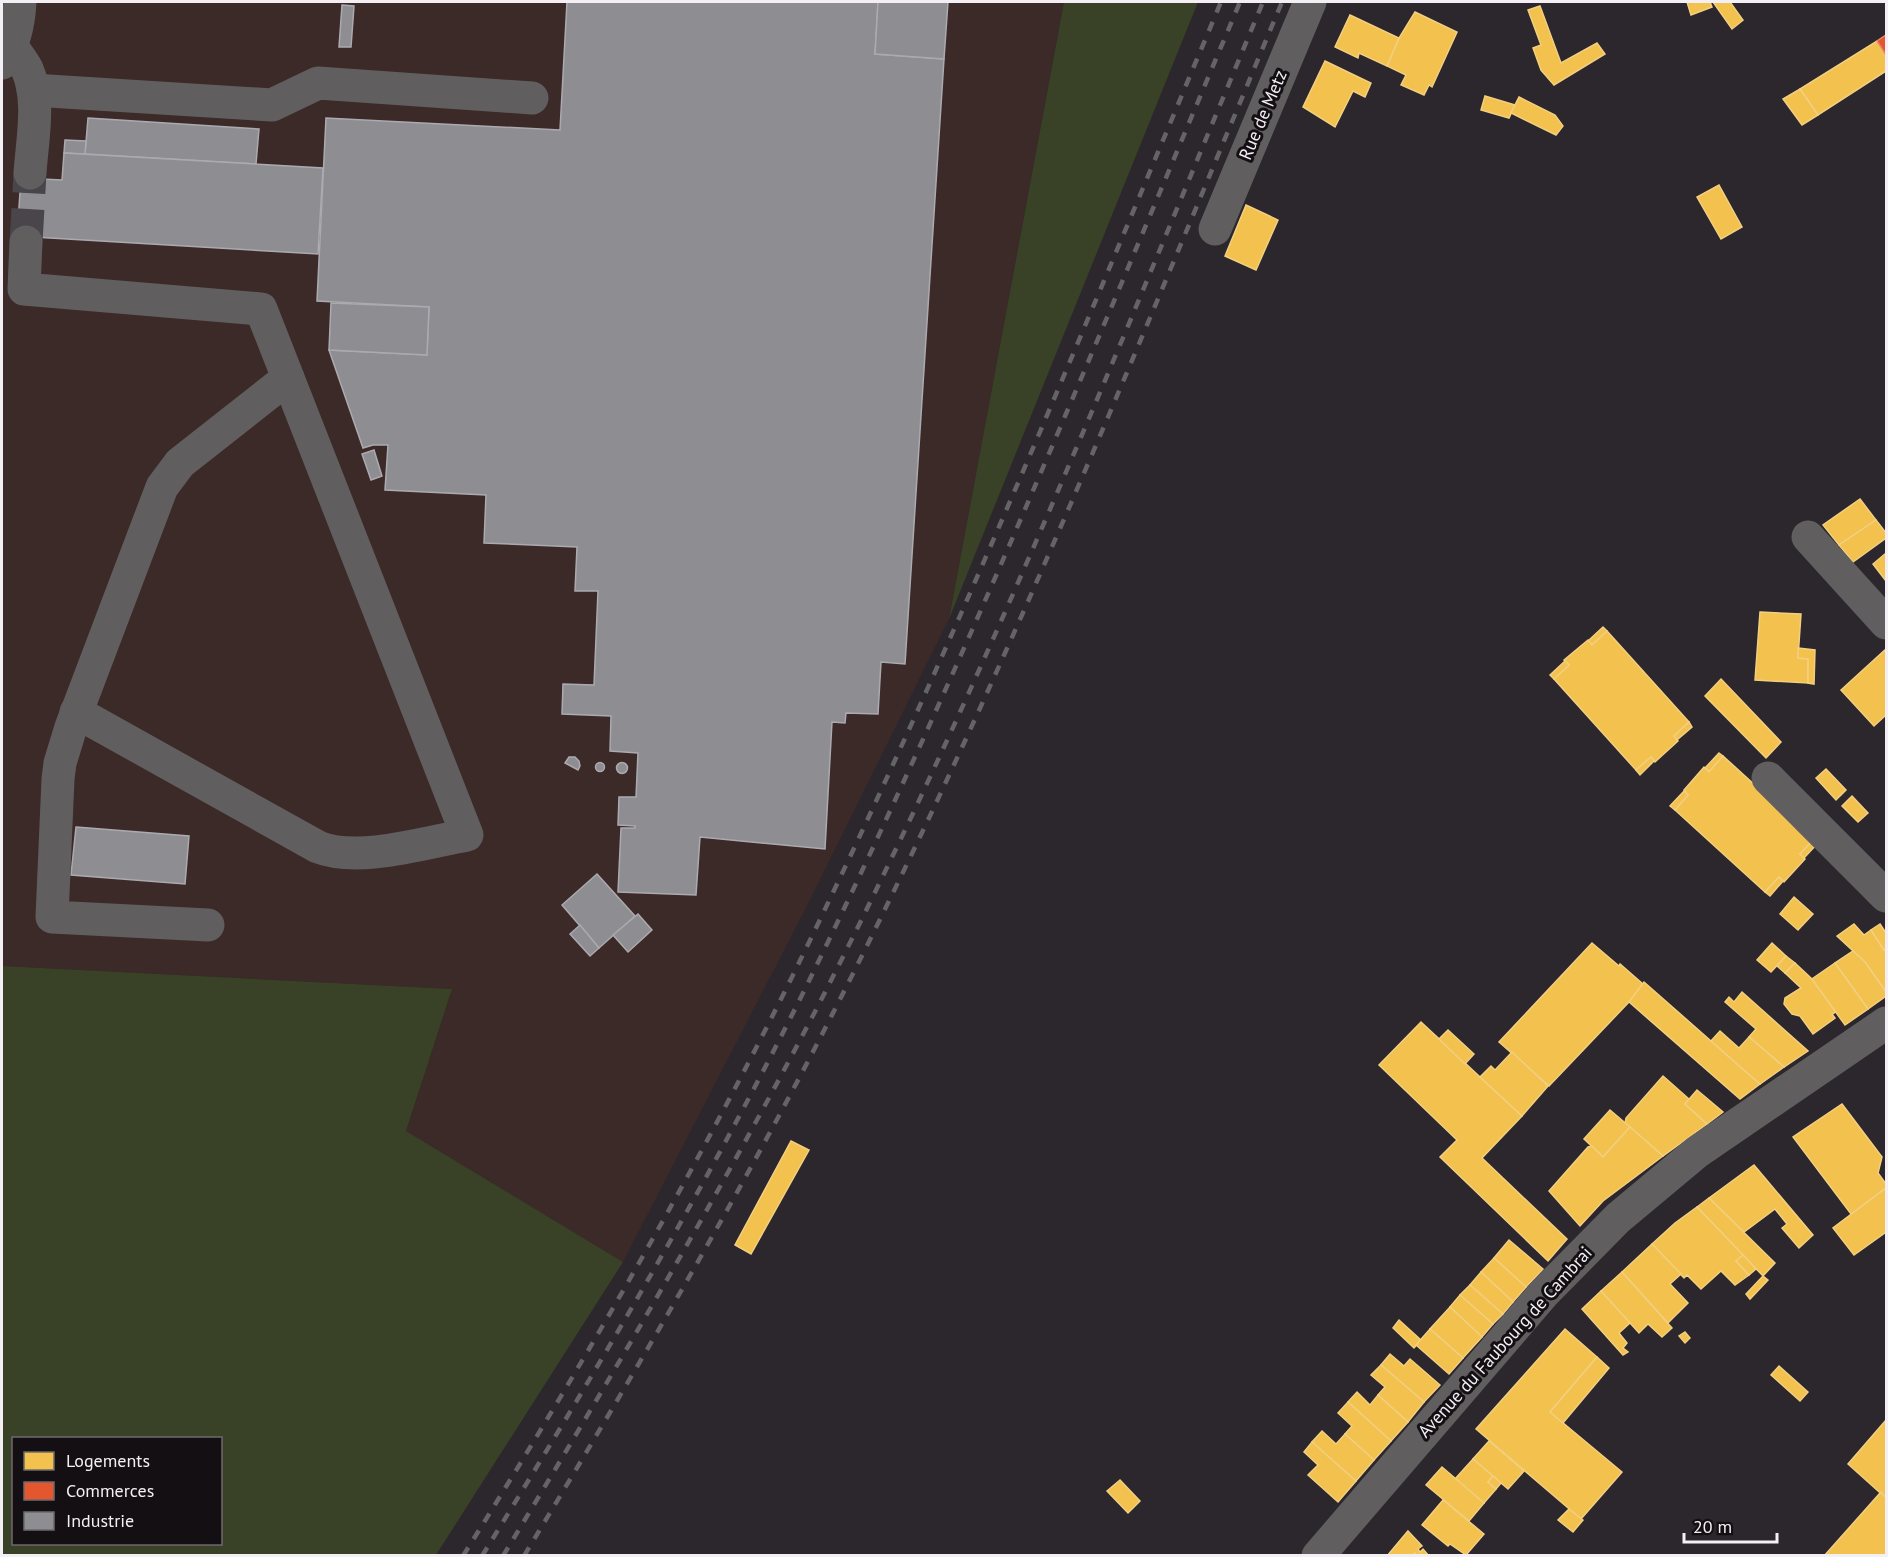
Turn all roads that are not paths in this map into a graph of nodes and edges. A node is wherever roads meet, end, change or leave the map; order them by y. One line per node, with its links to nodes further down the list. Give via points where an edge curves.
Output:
1 (1311, 2): 6 (street, Rue de Metz)
2 (11, 29): 3 (street)
3 (33, 90): 4 (street, via 272,105 318,83); 5 (street)
4 (532, 98)
5 (30, 173)
6 (1215, 229)
7 (26, 242): 8 (street, via 24,289 261,309)
8 (288, 378): 11 (street, via 180,463 162,487); 11 (street, via 468,835 361,854 332,853)
9 (1808, 537): 10 (street)
10 (1887, 623)
11 (76, 712): 14 (street, via 58,779 52,917)
12 (1768, 778): 13 (street)
13 (1887, 896)
14 (208, 925)
15 (1887, 1023): 16 (street, Avenue du Faubourg de Cambrai, via 1711,1142 1618,1218 1544,1293)
16 (1323, 1554)

